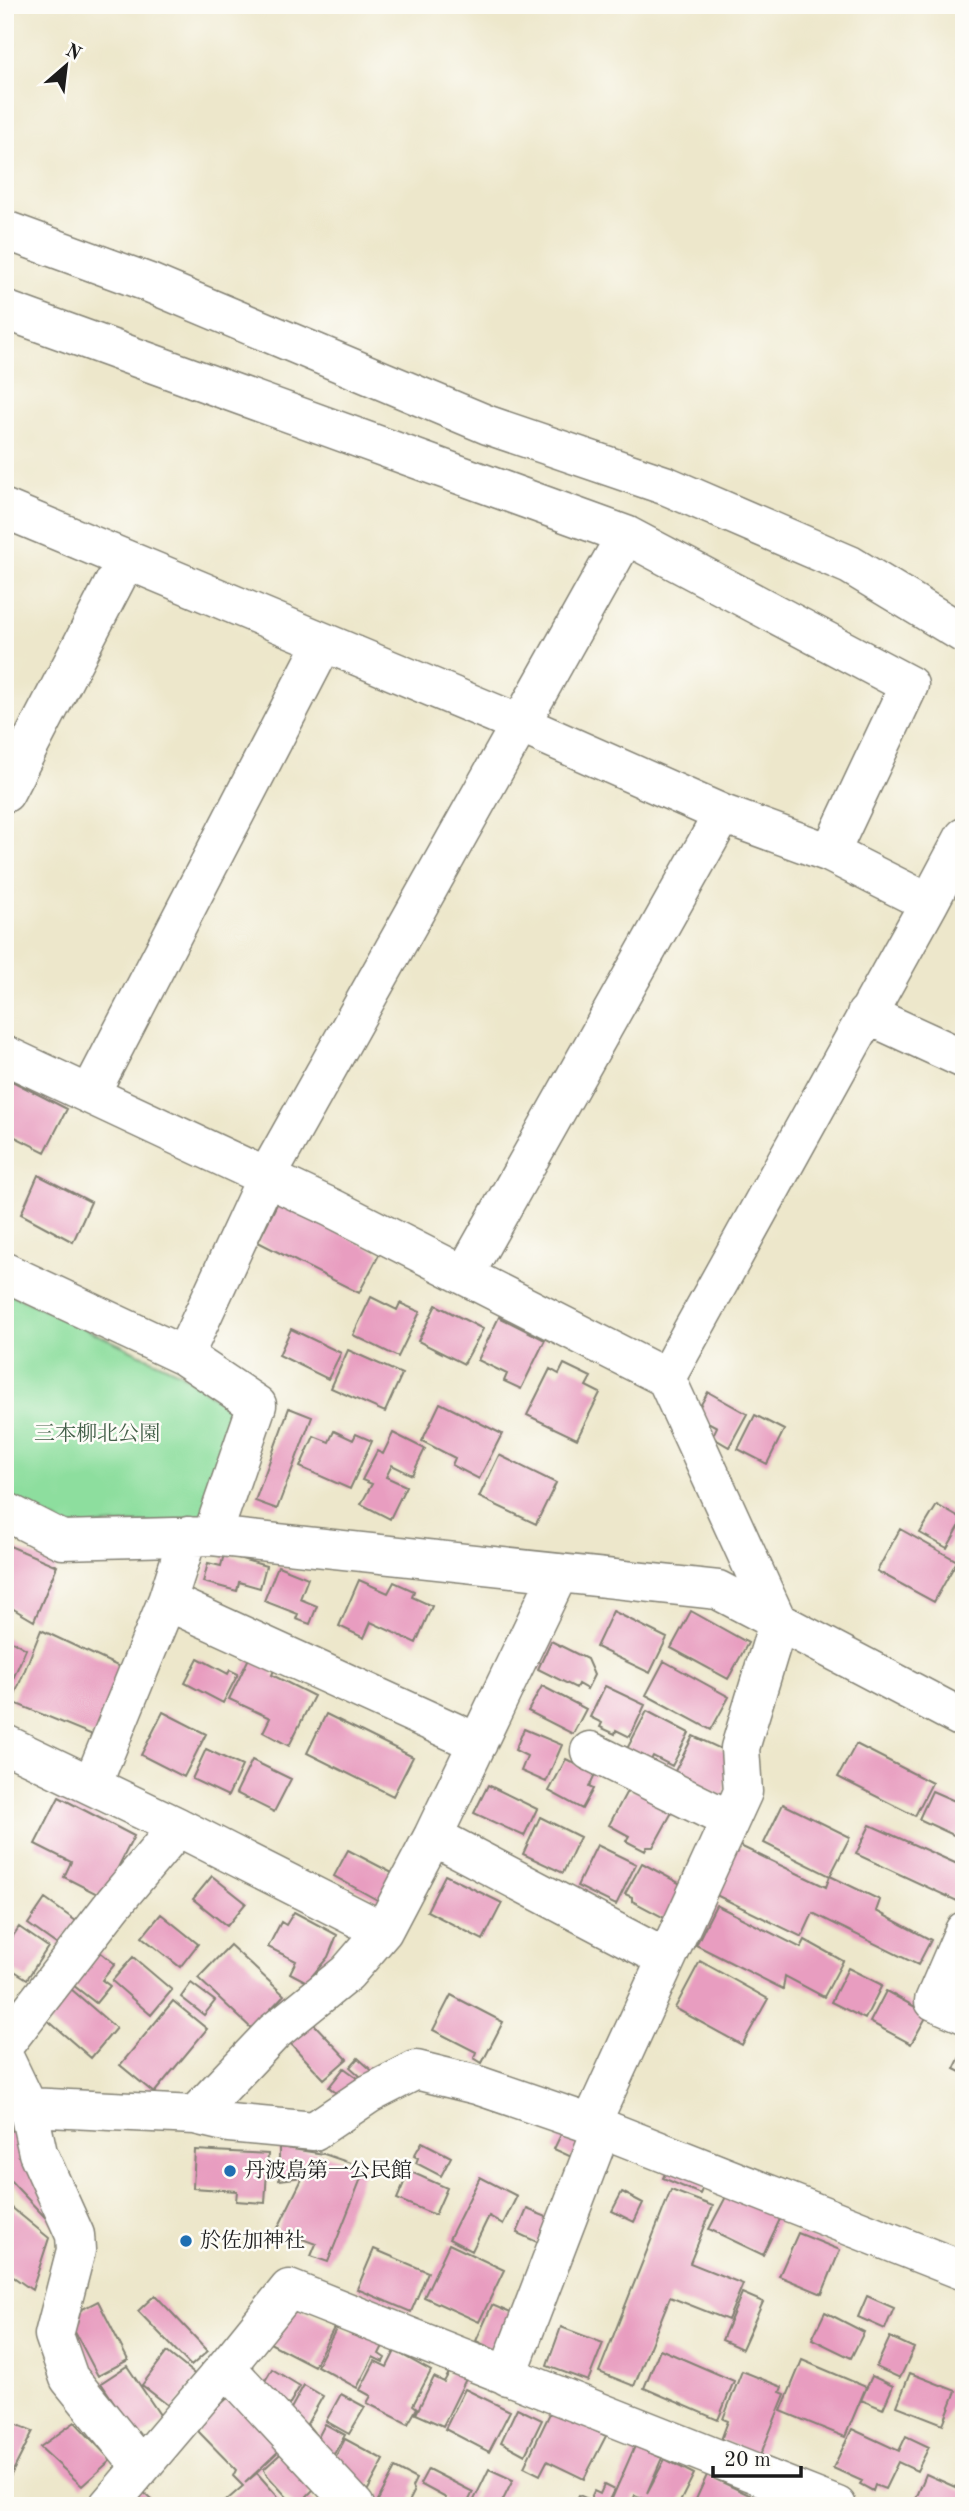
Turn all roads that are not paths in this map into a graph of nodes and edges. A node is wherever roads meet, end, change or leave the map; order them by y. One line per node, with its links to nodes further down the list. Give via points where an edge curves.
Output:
1 (5, 230): 6 (street, via 147,282 488,425 667,486 850,565)
2 (9, 321): 4 (street)
3 (5, 509): 5 (street)
4 (626, 535): 8 (street); 11 (street, via 909,685)
5 (127, 560): 7 (street); 9 (street)
6 (964, 635)
7 (323, 644): 8 (street); 17 (street)
8 (520, 724): 10 (street); 18 (street)
9 (5, 793)
10 (723, 814): 11 (street); 20 (street)
11 (830, 853): 13 (street)
12 (959, 856): 13 (street)
13 (929, 903): 14 (street)
14 (866, 1014): 16 (street); 22 (street)
15 (5, 1055): 17 (street)
16 (964, 1059)
17 (90, 1094): 18 (street)
18 (266, 1178): 20 (street); 21 (street)
19 (5, 1272): 21 (street)
20 (465, 1274): 22 (street)
21 (184, 1356): 24 (street, via 257,1405)
22 (666, 1378): 27 (street)
23 (5, 1511): 24 (street, via 62,1539)
24 (200, 1536): 25 (street); 26 (street)
25 (559, 1573): 27 (street, via 718,1590); 29 (street)
26 (167, 1601): 29 (street); 32 (street)
27 (778, 1623): 28 (street); 33 (street, via 740,1748 743,1792)
28 (964, 1719)
29 (478, 1743): 35 (street)
30 (5, 1744): 32 (street)
31 (590, 1751): 33 (street)
32 (92, 1785): 34 (street)
33 (730, 1820): 38 (street)
34 (178, 1827): 36 (street); 40 (street)
35 (433, 1836): 36 (street); 38 (street)
36 (383, 1931): 43 (street, via 347,1973 274,2032)
37 (964, 1931): 39 (street, via 934,2001)
38 (665, 1958): 44 (street)
39 (964, 2014)
40 (5, 2044)
41 (5, 2059): 42 (street)
42 (28, 2108): 43 (street); 48 (street, via 38,2153 75,2235 76,2250 54,2335 69,2378)
43 (195, 2115): 44 (street, via 314,2131 369,2094 416,2070 477,2085)
44 (596, 2126): 45 (street); 47 (street)
45 (964, 2271)
46 (226, 2367): 47 (street, via 289,2290); 48 (street); 50 (street)
47 (507, 2376): 51 (street)
48 (141, 2467): 49 (street)
49 (108, 2506)
50 (355, 2506)
51 (837, 2506)

